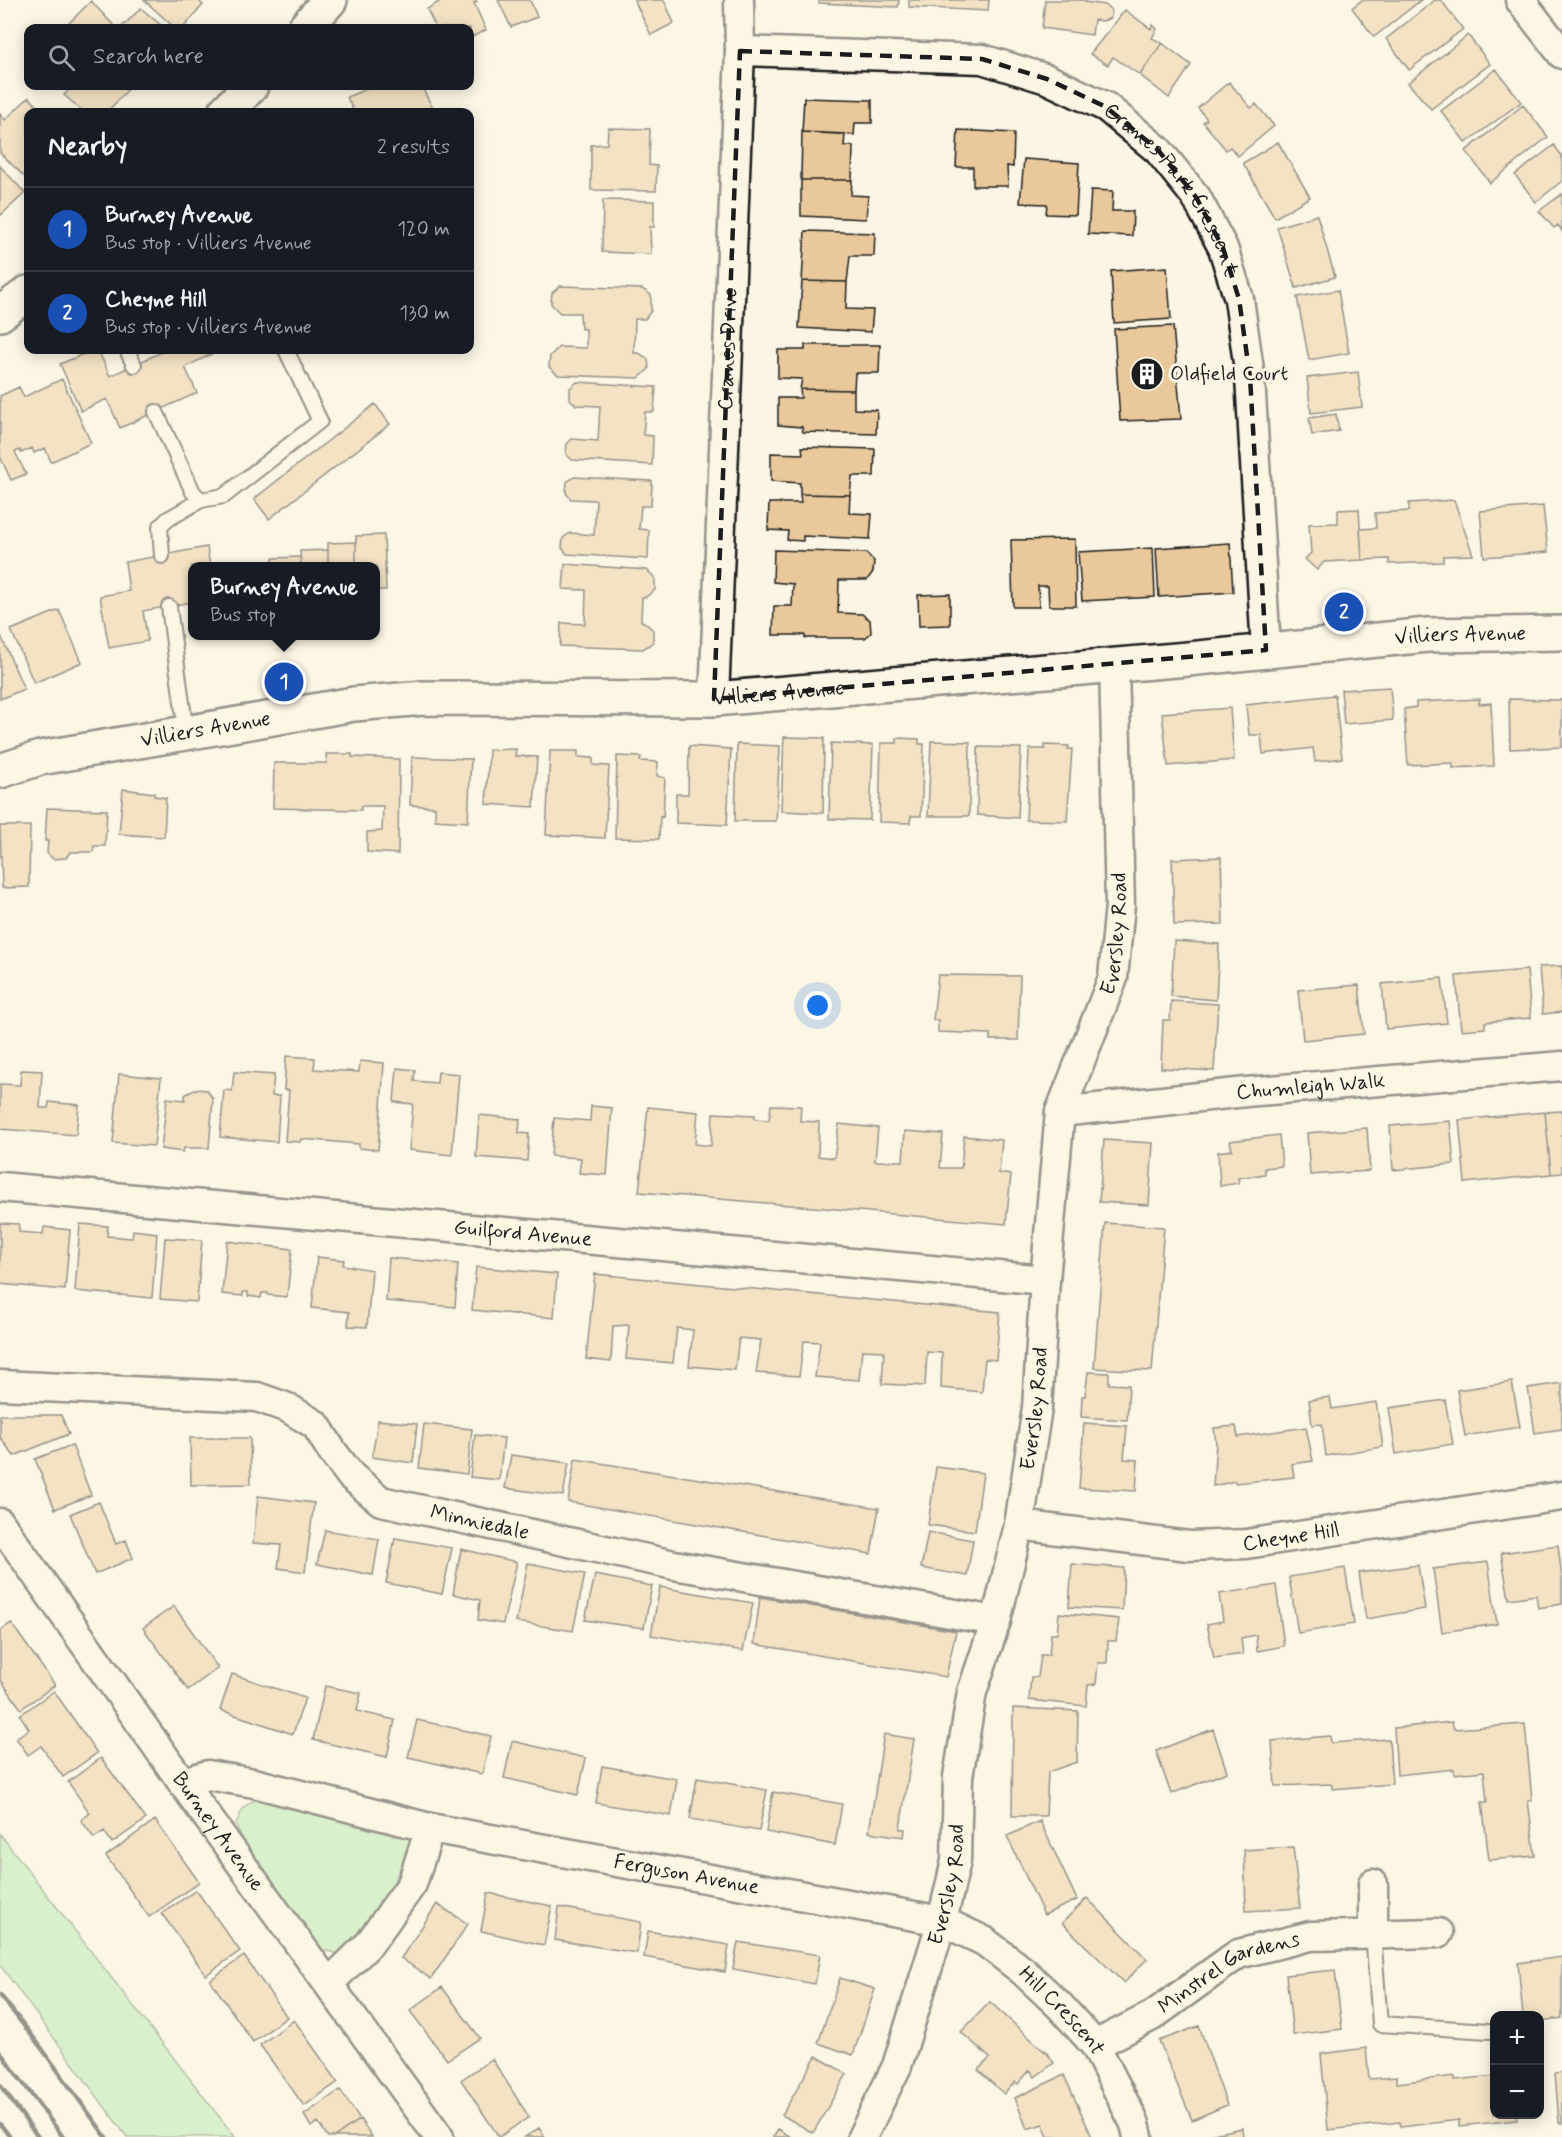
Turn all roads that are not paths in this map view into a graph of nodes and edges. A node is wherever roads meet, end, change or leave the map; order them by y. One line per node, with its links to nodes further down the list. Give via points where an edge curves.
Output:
1 (330, 0): 4 (street)
2 (739, 0): 5 (street, Cranes Drive)
3 (1520, 0): 6 (street)
4 (309, 24)
5 (740, 51): 19 (street, Cranes Park Crescent, via 982,59 1047,79 1106,107 1158,150 1196,197 1223,248 1239,299 1250,377); 21 (street, Cranes Drive)
6 (1562, 54)
7 (247, 90): 8 (street)
8 (229, 108)
9 (24, 295): 10 (street)
10 (0, 314)
11 (129, 354): 13 (lane)
12 (288, 354): 15 (lane, via 320,421 224,496)
13 (134, 365)
14 (156, 412): 15 (lane, via 193,492)
15 (201, 500): 16 (lane, via 160,527)
16 (162, 556)
17 (169, 607): 22 (lane)
18 (1562, 633): 19 (street, Villiers Avenue, via 1428,636)
19 (1266, 650): 20 (street, Villiers Avenue)
20 (1114, 665): 21 (street, Villiers Avenue); 25 (street, Eversley Road, via 1120,905 1113,978)
21 (714, 699): 22 (street, Villiers Avenue, via 424,698 354,704)
22 (186, 732): 23 (street, Villiers Avenue, via 40,758)
23 (0, 771)
24 (1562, 1066): 25 (street, Chumleigh Walk)
25 (1060, 1112): 27 (street, Eversley Road)
26 (0, 1187): 27 (street, Guilford Avenue)
27 (1046, 1280): 31 (street, Eversley Road, via 1037,1408)
28 (0, 1385): 32 (street, Minniedale, via 257,1397 288,1408 316,1425 351,1476 381,1502 674,1565)
29 (1562, 1496): 31 (street, Cheyne Hill, via 1246,1544 1189,1546)
30 (0, 1524): 33 (street, Burney Avenue)
31 (1019, 1525): 32 (street, Eversley Road)
32 (996, 1621): 36 (street, Eversley Road, via 972,1692 958,1777 956,1861)
33 (182, 1782): 34 (street, Ferguson Avenue, via 208,1775); 39 (street, Burney Avenue)
34 (430, 1828): 36 (street, Ferguson Avenue); 39 (street, via 412,1884 369,1944)
35 (1372, 1884): 37 (street)
36 (942, 1921): 41 (street, Hill Crescent, via 984,1941 1023,1971); 43 (street, Eversley Road, via 897,2066)
37 (1373, 1933): 38 (street, Minstrel Gardens); 40 (lane, via 1380,2024); 41 (street, Minstrel Gardens, via 1310,1936 1238,1954 1152,2016)
38 (1438, 1933)
39 (328, 1983): 42 (street, Burney Avenue)
40 (1489, 2031)
41 (1095, 2045): 44 (street, Hill Crescent)
42 (439, 2137)
43 (862, 2137)
44 (1138, 2137)

